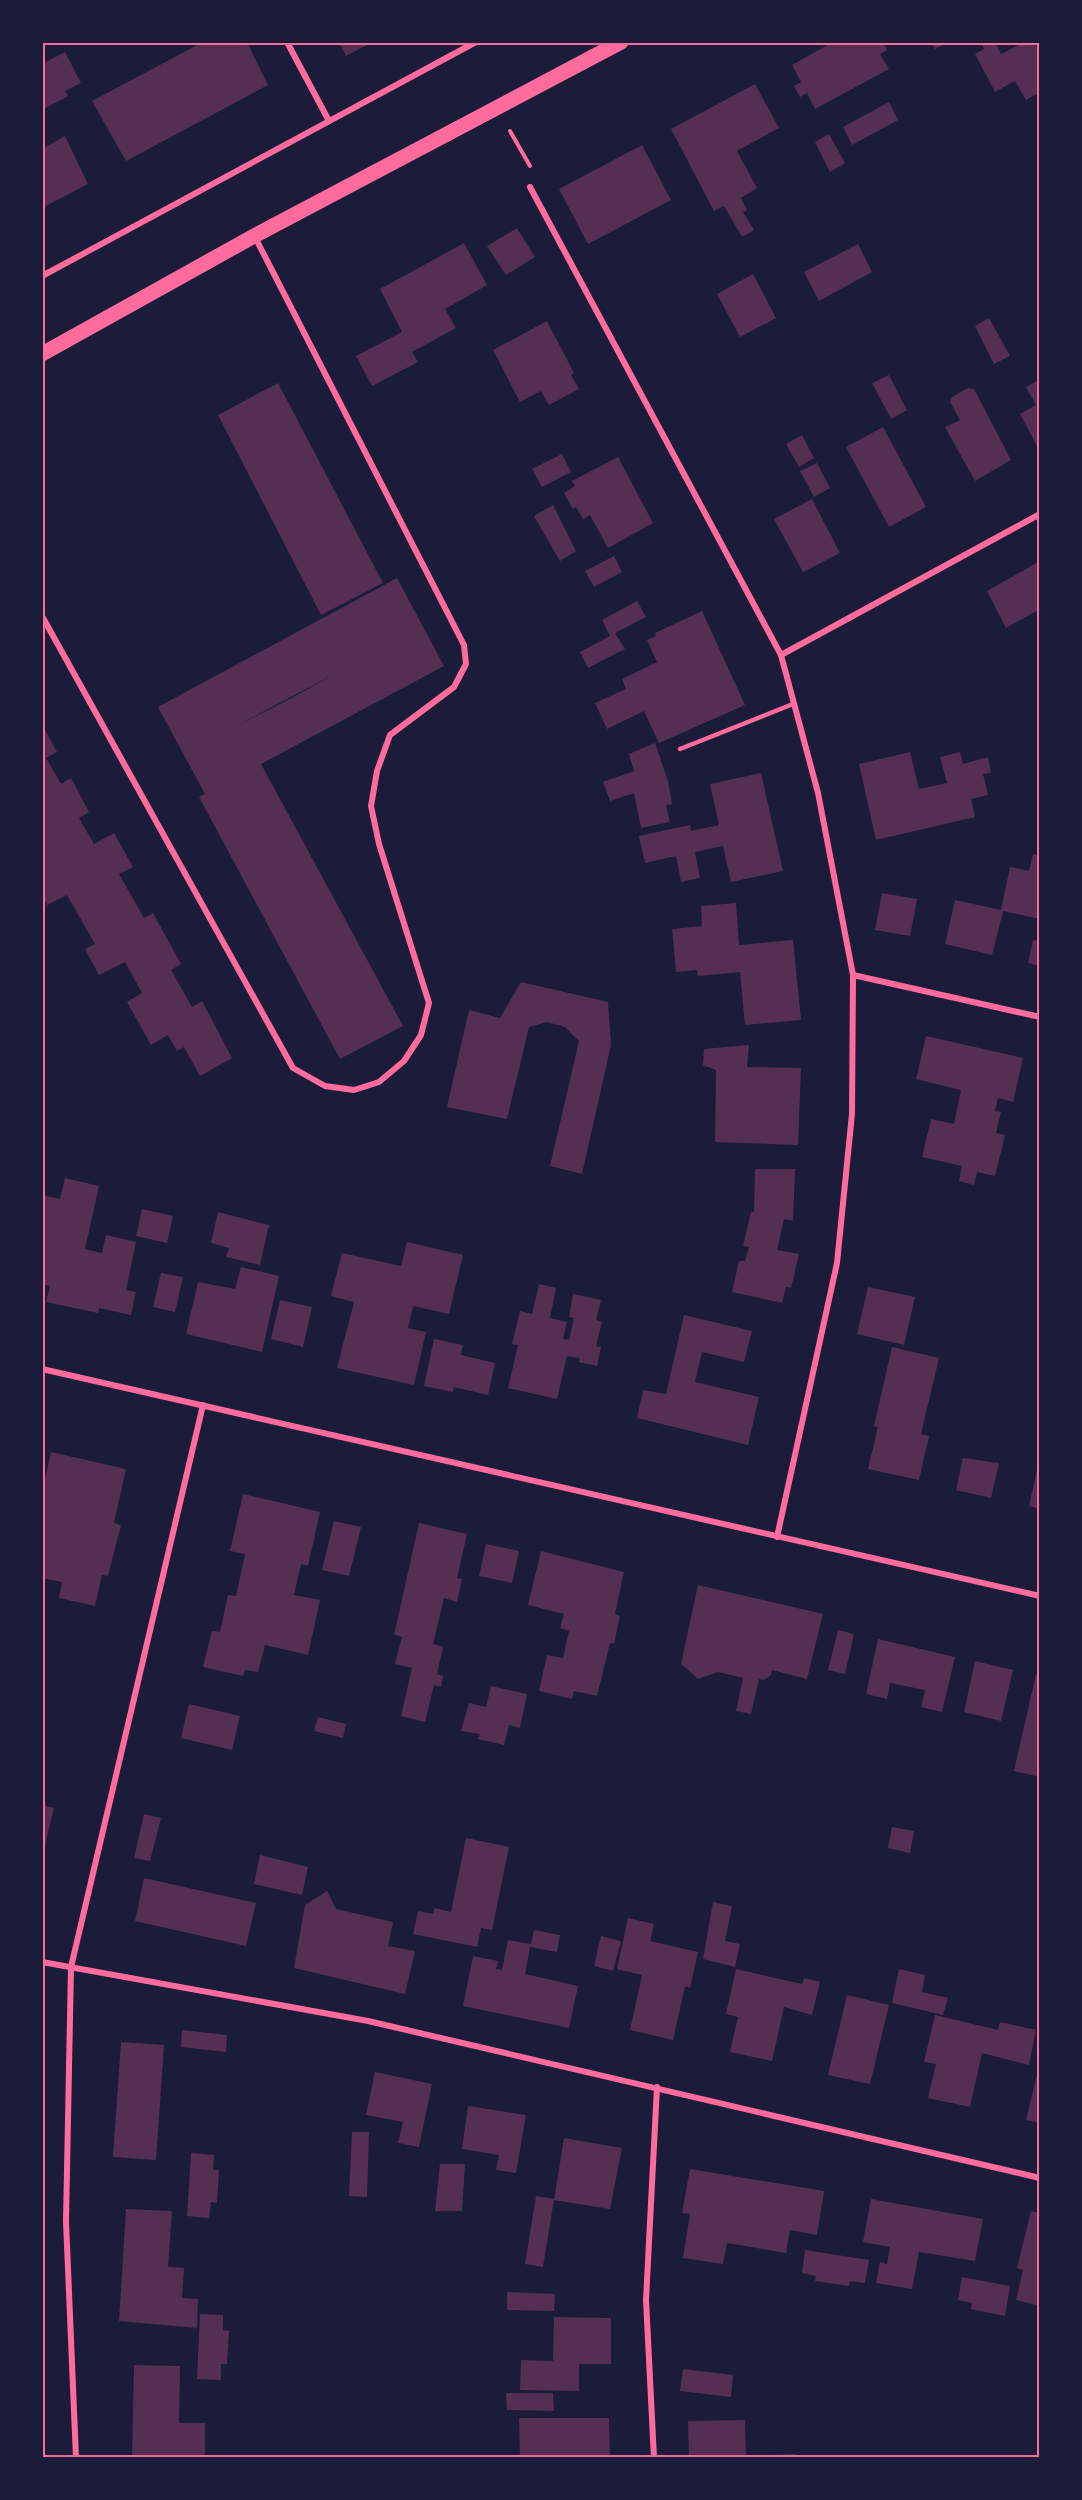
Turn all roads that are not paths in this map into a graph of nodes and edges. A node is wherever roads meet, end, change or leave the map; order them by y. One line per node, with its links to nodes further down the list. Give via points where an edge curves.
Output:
1 (287, 42): 4 (street)
2 (476, 42): 4 (street)
3 (621, 42): 6 (main road)
4 (329, 121): 7 (street)
5 (530, 187): 11 (street)
6 (254, 236): 8 (main road); 10 (street, via 464,645 466,664 454,687 390,735 370,806 429,1003 421,1035 404,1061 379,1082 354,1090 325,1086 293,1068)
7 (42, 276)
8 (42, 354)
9 (1040, 514): 11 (street)
10 (42, 616)
11 (781, 655): 12 (street)
12 (793, 704): 13 (lane); 14 (street, via 819,793)
13 (680, 749)
14 (853, 975): 15 (street); 18 (street, via 852,1114 837,1263)
15 (1040, 1017)
16 (42, 1369): 17 (street)
17 (203, 1405): 18 (street); 21 (street)
18 (777, 1537): 19 (street)
19 (1040, 1596)
20 (42, 1962): 21 (street)
21 (71, 1967): 22 (street, via 368,2021); 24 (street, via 66,2221)
22 (657, 2087): 23 (street); 25 (street, via 646,2300)
23 (1040, 2178)
24 (76, 2458)
25 (654, 2458)

